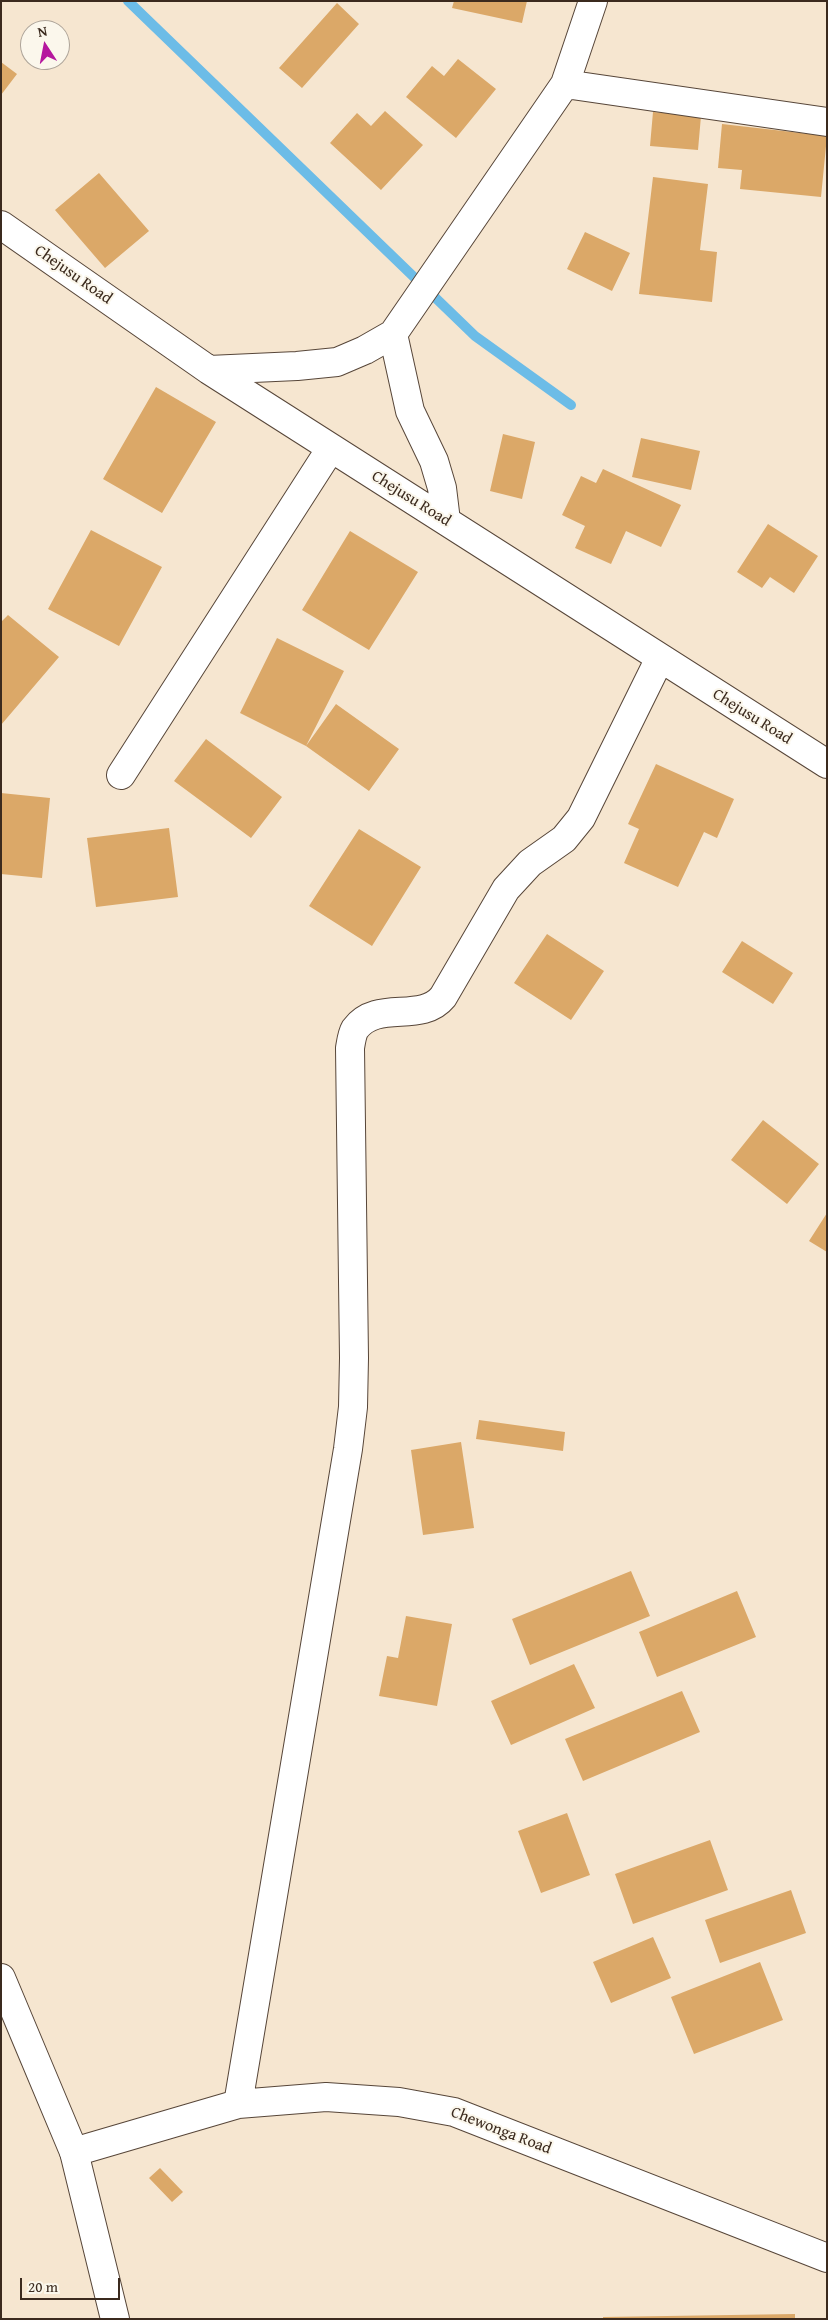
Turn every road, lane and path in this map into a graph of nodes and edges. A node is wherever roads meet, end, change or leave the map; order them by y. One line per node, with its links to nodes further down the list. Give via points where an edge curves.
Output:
1 (593, 1): 2 (main road)
2 (565, 84): 3 (main road); 5 (main road)
3 (827, 122)
4 (1, 225): 6 (main road, Chejusu Road)
5 (393, 334): 6 (main road, via 337,362); 8 (main road, via 410,411 434,462 442,488)
6 (209, 370): 7 (main road, Chejusu Road)
7 (331, 448): 8 (main road, Chejusu Road); 11 (main road)
8 (446, 521): 9 (main road, Chejusu Road)
9 (660, 658): 10 (main road, Chejusu Road); 13 (main road, via 581,818 564,839 530,863 506,889 443,997 429,1009 381,1012 355,1030 350,1048 353,1407)
10 (827, 764)
11 (121, 775)
12 (1, 1978): 14 (main road)
13 (238, 2104): 14 (main road, Chewonga Road); 15 (main road, Chewonga Road, via 326,2097 399,2102 454,2112)
14 (74, 2152): 16 (main road)
15 (827, 2258)
16 (116, 2319)

